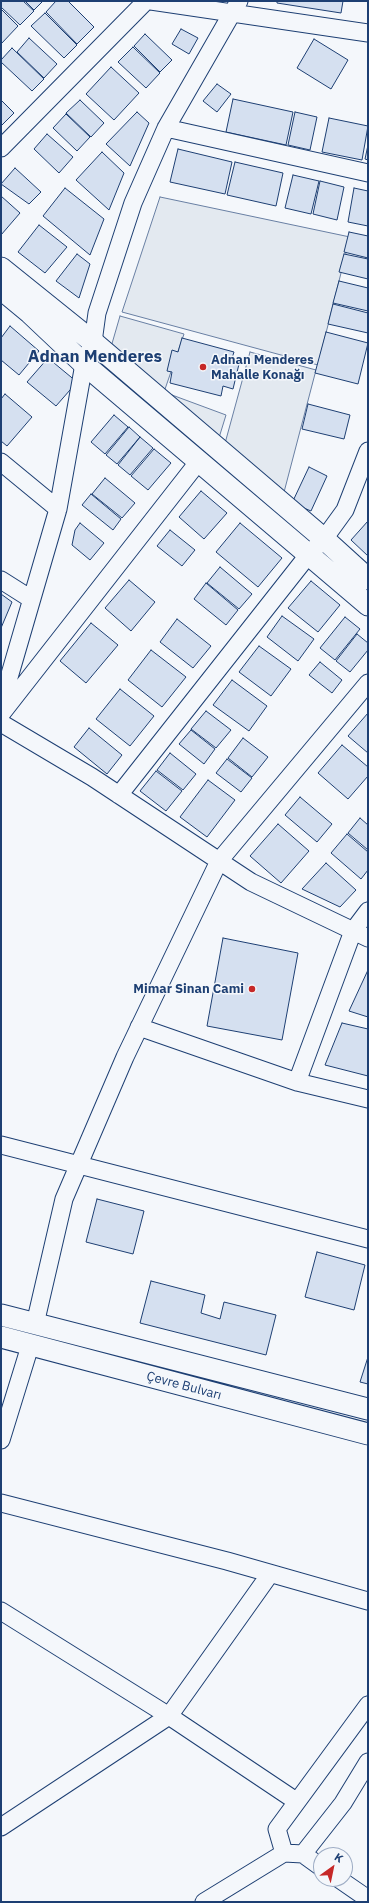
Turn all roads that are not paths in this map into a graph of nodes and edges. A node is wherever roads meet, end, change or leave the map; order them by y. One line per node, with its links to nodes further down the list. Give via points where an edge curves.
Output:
1 (146, 1): 6 (street)
2 (150, 1): 3 (street)
3 (236, 7): 4 (street); 5 (street)
4 (368, 32)
5 (166, 128): 7 (street); 10 (street, via 133,203 97,313)
6 (1, 148)
7 (368, 173)
8 (1, 268): 10 (main road)
9 (1, 289): 11 (main road)
10 (93, 342): 11 (street); 16 (main road)
11 (84, 364): 13 (main road); 15 (street)
12 (368, 451): 16 (street, via 345,510)
13 (199, 461): 17 (main road); 24 (street)
14 (1, 462): 15 (street)
15 (58, 509): 20 (street)
16 (324, 539): 17 (street); 18 (main road)
17 (309, 554): 21 (main road); 26 (street)
18 (368, 579)
19 (1, 580): 20 (street)
20 (32, 599): 23 (street)
21 (368, 605)
22 (368, 683): 27 (street)
23 (1, 705)
24 (1, 715)
25 (1, 722): 26 (street)
26 (118, 795): 27 (street)
27 (219, 861): 29 (street, via 251,882); 30 (street)
28 (368, 911): 29 (street)
29 (361, 934): 31 (street)
30 (139, 1027): 31 (street); 34 (street)
31 (297, 1082): 32 (street)
32 (368, 1099)
33 (1, 1145): 34 (street)
34 (78, 1165): 35 (street); 37 (street, via 64,1199)
35 (368, 1239)
36 (1, 1314): 37 (main road, Çevre Bulvarı)
37 (35, 1324): 39 (main road); 40 (main road, Çevre Bulvarı)
38 (1, 1337): 39 (main road, Çevre Bulvarı)
39 (30, 1346): 41 (main road, Çevre Bulvarı); 42 (street)
40 (368, 1409)
41 (368, 1434)
42 (1, 1440)
43 (1, 1503): 44 (street)
44 (270, 1574): 45 (street); 48 (street)
45 (368, 1601)
46 (1, 1611): 48 (street)
47 (368, 1705): 50 (street)
48 (169, 1716): 50 (street); 51 (street)
49 (368, 1762): 53 (street, via 343,1803)
50 (296, 1801): 52 (street, via 277,1829)
51 (1, 1827)
52 (284, 1853): 53 (street); 57 (street)
53 (303, 1854): 54 (street)
54 (313, 1861)
55 (351, 1887): 56 (street)
56 (368, 1899)
57 (204, 1902)

